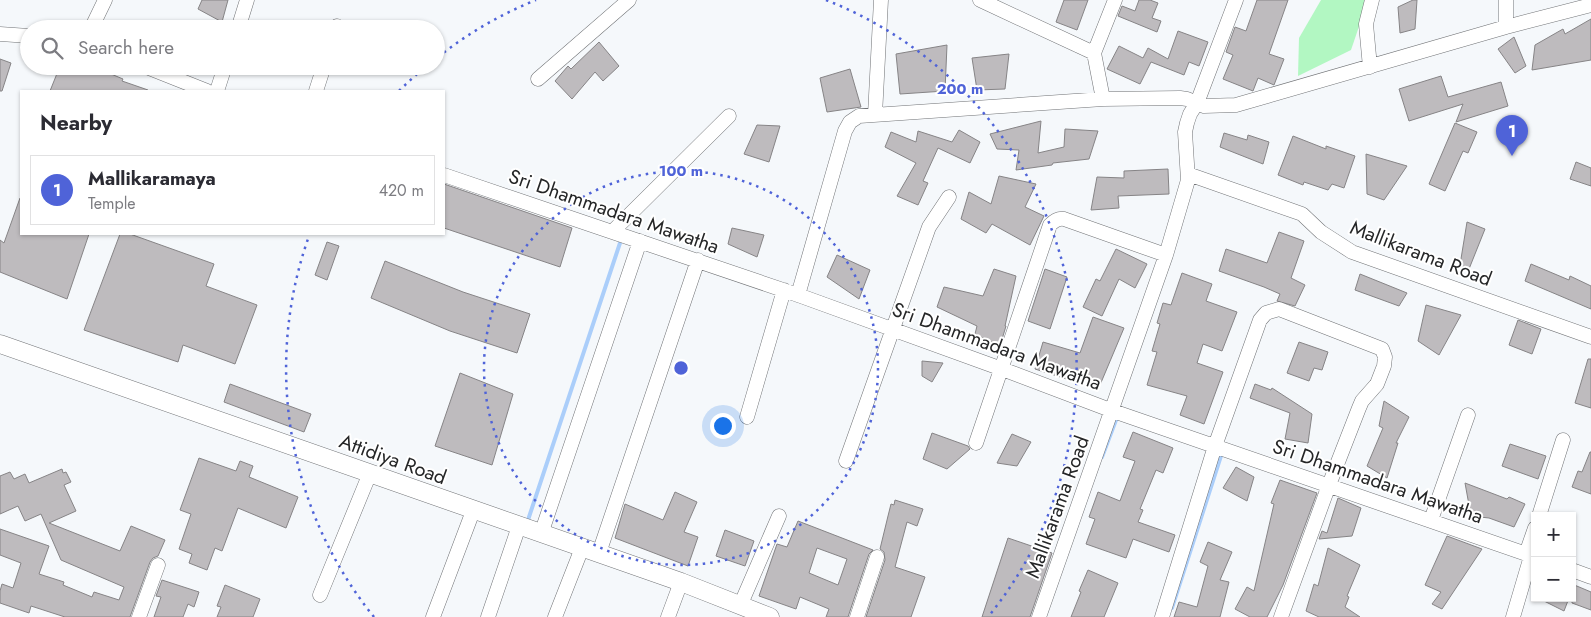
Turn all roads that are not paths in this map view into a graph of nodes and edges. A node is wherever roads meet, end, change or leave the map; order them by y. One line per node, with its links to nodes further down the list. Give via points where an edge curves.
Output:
1 (105, 0): 11 (street)
2 (247, 0): 12 (street)
3 (629, 0): 21 (street)
4 (881, 0): 27 (street)
5 (1114, 0): 16 (street)
6 (1236, 0): 26 (street, Mallikarama Road)
7 (1372, 0): 17 (street, via 1366,24)
8 (1506, 0): 13 (street)
9 (989, 2): 16 (street)
10 (1591, 5): 13 (street)
11 (95, 20)
12 (241, 20)
13 (1506, 27): 17 (street)
14 (0, 34): 15 (street)
15 (20, 35)
16 (1094, 53): 25 (street)
17 (1370, 67): 26 (street, via 1236,106)
18 (167, 75): 22 (street)
19 (222, 75): 23 (street)
20 (321, 75): 24 (street)
21 (538, 79)
22 (204, 90)
23 (217, 90)
24 (316, 90)
25 (1103, 99): 26 (street, via 1180,98); 27 (street)
26 (1197, 103): 30 (street, Mallikarama Road, via 1190,114 1186,132)
27 (876, 115): 37 (street, via 859,116 845,131)
28 (729, 116): 32 (street)
29 (445, 174): 32 (street, Sri Dhammadara Mawatha)
30 (1188, 174): 34 (street, Mallikarama Road); 39 (street, Mallikarama Road, via 1302,214 1321,232 1352,252)
31 (949, 197): 38 (street, via 928,226)
32 (613, 231): 33 (street, Sri Dhammadara Mawatha)
33 (640, 241): 35 (street, Sri Dhammadara Mawatha); 56 (street)
34 (1166, 255): 41 (street, via 1064,219 1053,222); 42 (street, Mallikarama Road)
35 (698, 260): 36 (street, Sri Dhammadara Mawatha); 58 (street)
36 (784, 290): 37 (street, Sri Dhammadara Mawatha); 44 (street)
37 (798, 295): 38 (street, Sri Dhammadara Mawatha)
38 (892, 328): 41 (street, Sri Dhammadara Mawatha); 48 (street)
39 (1591, 337)
40 (0, 344): 49 (main road, Attidiya Road)
41 (1002, 369): 42 (street, Sri Dhammadara Mawatha); 46 (street)
42 (1112, 411): 47 (street, Sri Dhammadara Mawatha); 74 (street, Mallikarama Road)
43 (1468, 415): 54 (street)
44 (747, 417)
45 (1563, 440): 52 (street)
46 (976, 443)
47 (1215, 446): 50 (street, Sri Dhammadara Mawatha); 50 (street, via 1260,320 1279,309 1384,352 1384,366 1377,384 1362,401); 75 (street)
48 (846, 461)
49 (370, 473): 51 (main road, Attidiya Road); 65 (street)
50 (1329, 485): 54 (street, Sri Dhammadara Mawatha); 76 (street)
51 (473, 511): 55 (main road, Attidiya Road); 68 (street)
52 (1540, 512)
53 (779, 516): 66 (street)
54 (1431, 520): 59 (street, Sri Dhammadara Mawatha)
55 (519, 526): 56 (main road, Attidiya Road); 69 (street)
56 (541, 534): 57 (main road, Attidiya Road)
57 (582, 548): 58 (main road, Attidiya Road); 70 (street)
58 (599, 553): 64 (main road, Attidiya Road)
59 (1531, 556): 77 (street)
60 (877, 558): 73 (street)
61 (158, 565): 67 (street)
62 (1576, 571): 63 (street)
63 (1591, 577)
64 (681, 582): 66 (main road, Attidiya Road); 71 (street)
65 (320, 595)
66 (740, 606): 72 (main road, Attidiya Road)
67 (139, 617)
68 (433, 617)
69 (488, 617)
70 (555, 617)
71 (668, 617)
72 (770, 617)
73 (857, 617)
74 (1039, 617)
75 (1162, 617)
76 (1281, 617)
77 (1513, 617)

